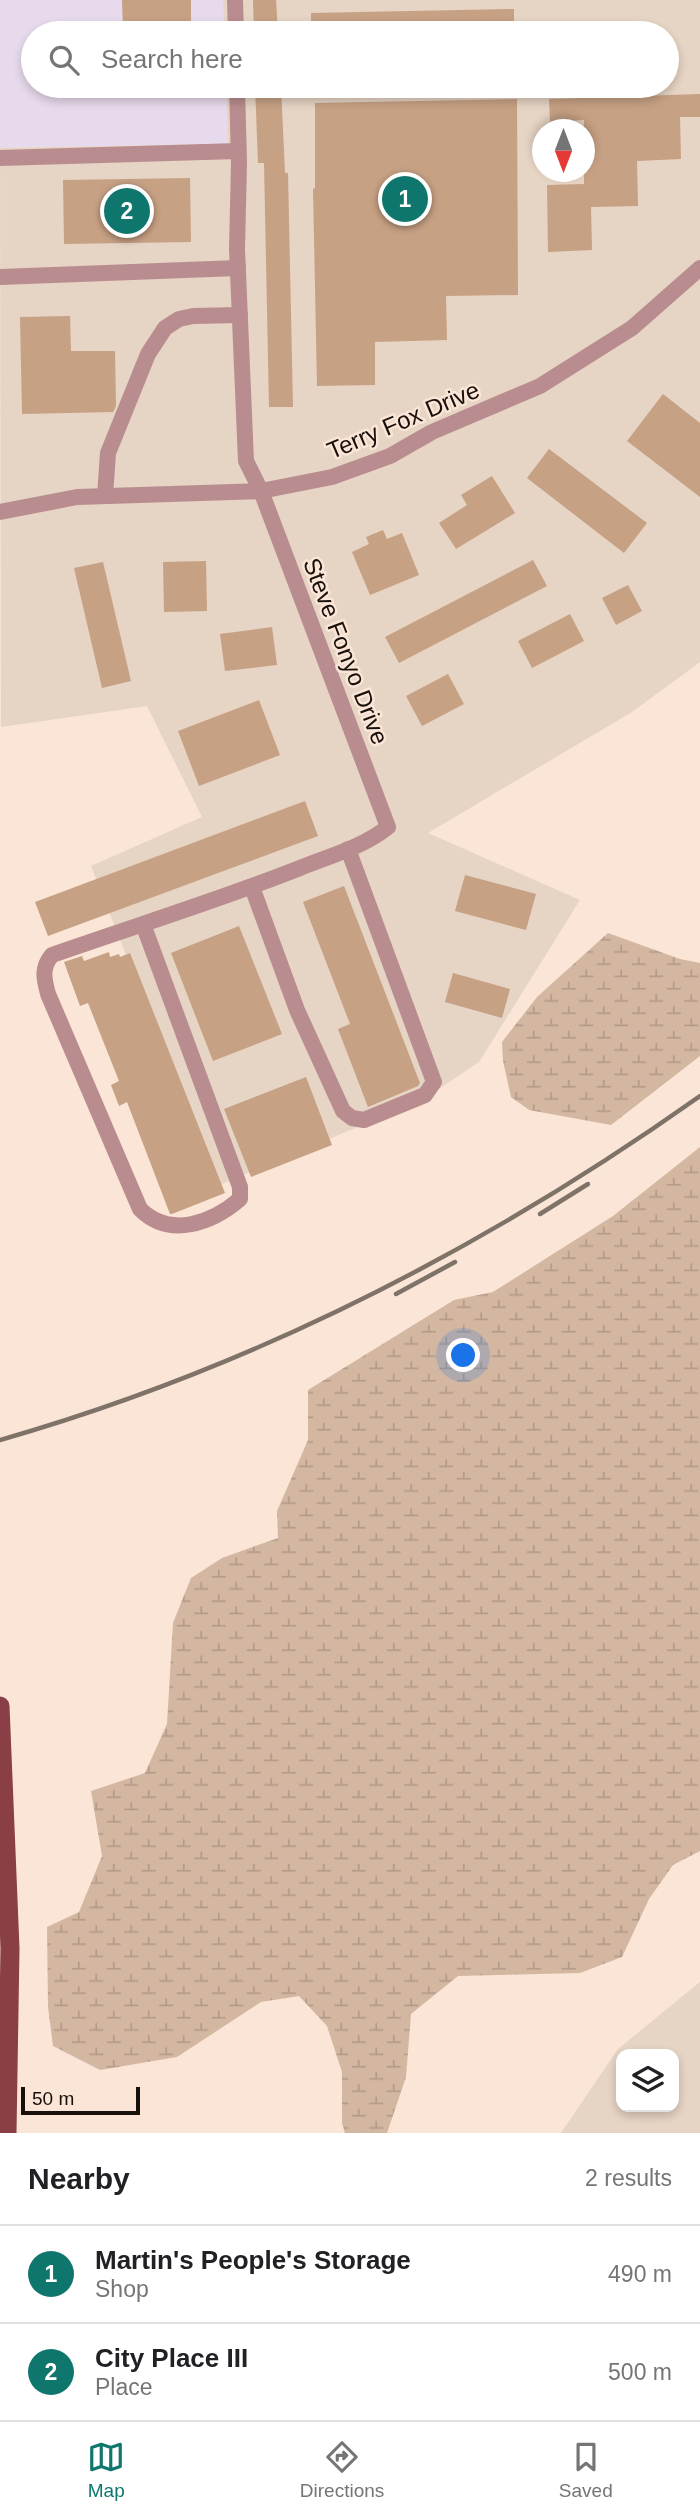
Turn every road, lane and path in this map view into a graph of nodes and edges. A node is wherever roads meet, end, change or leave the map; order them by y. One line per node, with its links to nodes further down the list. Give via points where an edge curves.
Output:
1 (235, 0): 2 (street)
2 (236, 21)
3 (237, 98): 4 (street, Steve Fonyo Drive)
4 (238, 150): 5 (street); 6 (street, Steve Fonyo Drive)
5 (0, 158)
6 (238, 268): 8 (street); 9 (street, Steve Fonyo Drive)
7 (700, 268): 10 (street, Terry Fox Drive, via 632,328 540,386 379,460 332,477)
8 (0, 277)
9 (240, 315): 10 (street, Steve Fonyo Drive, via 246,461); 11 (street, via 193,316 165,328 148,354 108,453)
10 (261, 491): 11 (street, Terry Fox Drive); 13 (street, Steve Fonyo Drive, via 388,827)
11 (105, 496): 12 (street, Terry Fox Drive)
12 (0, 512)
13 (348, 849): 14 (street); 14 (street, via 434,1082 425,1095 375,1116 364,1120 343,1111 297,1010)
14 (252, 887): 15 (street)
15 (142, 924): 15 (street, via 52,955 43,974 140,1209 177,1227 226,1210 240,1199 240,1187)
16 (0, 1706): 17 (main road, via 10,1948)
17 (7, 2133)

